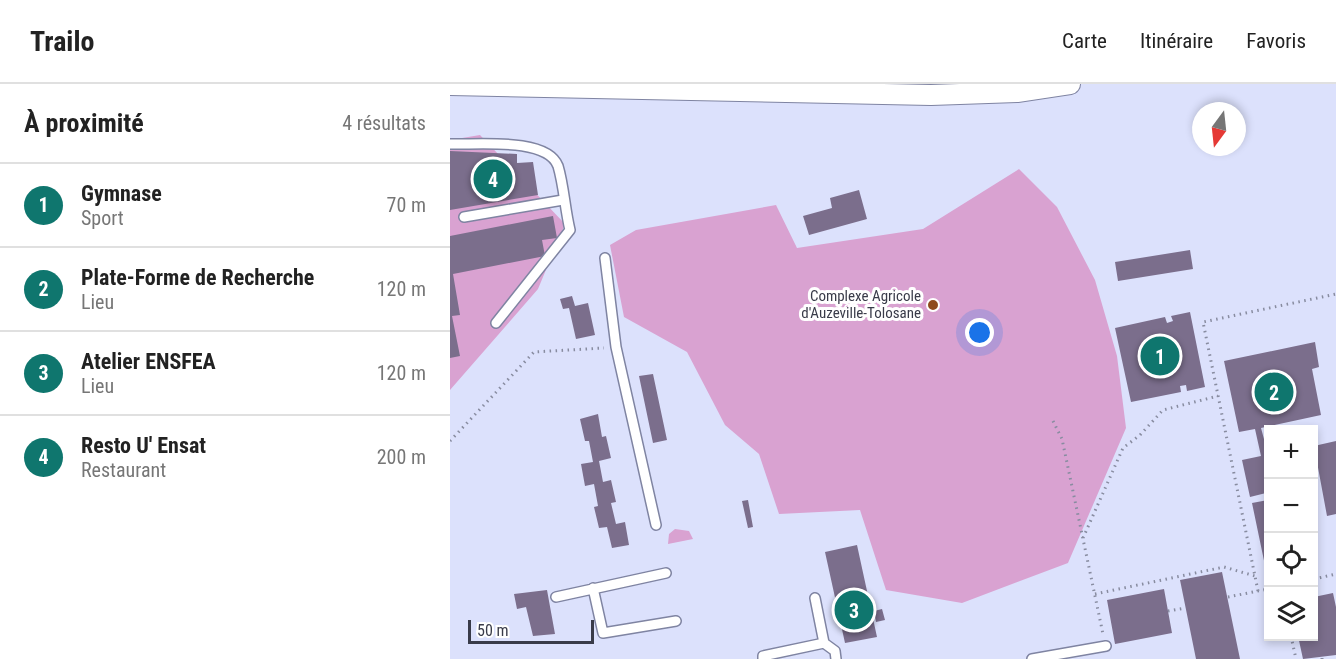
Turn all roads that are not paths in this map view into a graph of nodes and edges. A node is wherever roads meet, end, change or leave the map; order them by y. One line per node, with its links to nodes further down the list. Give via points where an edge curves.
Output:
1 (1070, 84): 2 (street, via 1017,92 931,95)
2 (450, 86)
3 (450, 144): 4 (lane, via 534,147 548,153 557,165)
4 (563, 200): 5 (lane); 7 (lane, via 570,230)
5 (464, 217)
6 (605, 258): 8 (lane, via 616,348)
7 (496, 323)
8 (656, 525)
9 (666, 573): 10 (lane)
10 (593, 588): 11 (lane); 13 (lane, via 603,633)
11 (556, 597)
12 (815, 598): 14 (lane)
13 (676, 621)
14 (824, 643): 16 (lane, via 763,656); 17 (lane, via 835,651)
15 (1106, 646): 18 (lane)
16 (764, 659)
17 (836, 659)
18 (1032, 659)

